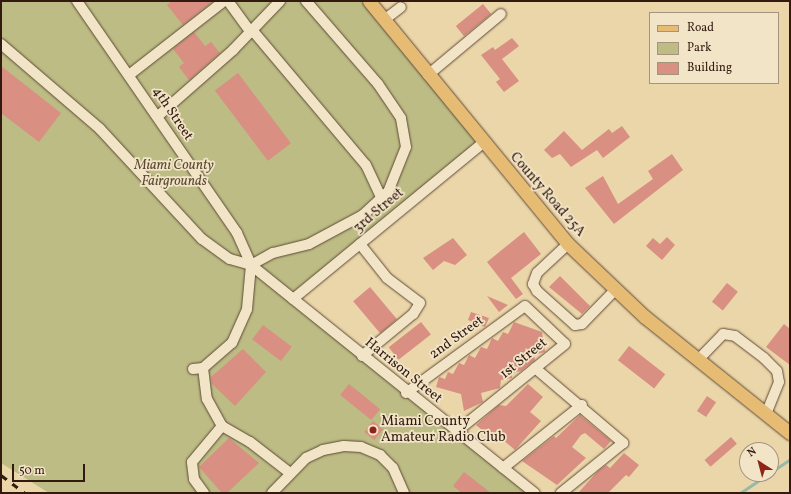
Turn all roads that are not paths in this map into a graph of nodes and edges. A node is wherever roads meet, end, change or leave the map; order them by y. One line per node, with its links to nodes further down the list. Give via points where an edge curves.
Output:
1 (77, 1): 12 (street, 4th Street)
2 (224, 1): 12 (street)
3 (228, 1): 10 (street)
4 (280, 1): 10 (street)
5 (306, 1): 16 (street, via 378,84 401,118 406,147 388,192)
6 (369, 1): 9 (main road, County Road 25A)
7 (401, 7): 9 (street)
8 (501, 14): 13 (street)
9 (384, 20): 13 (main road, County Road 25A)
10 (252, 32): 14 (street); 16 (street, via 366,165)
11 (1, 44): 19 (street, via 100,129 202,239 230,259)
12 (129, 75): 14 (street, 4th Street)
13 (428, 75): 15 (main road, County Road 25A)
14 (158, 116): 19 (street, 4th Street, via 238,233)
15 (482, 144): 17 (street, 3rd Street); 18 (main road, County Road 25A)
16 (382, 199): 19 (street, via 363,215 309,244 274,253)
17 (360, 244): 21 (street, 3rd Street); 23 (street, via 387,278 420,303 413,314)
18 (568, 244): 20 (main road, County Road 25A); 20 (street, via 537,273 533,284 536,291 575,325 582,324)
19 (251, 265): 21 (street, Harrison Street); 29 (street, via 247,309 232,343 198,369 207,399)
20 (616, 289): 24 (main road, County Road 25A)
21 (293, 299): 23 (street, Harrison Street)
22 (525, 306): 25 (street, 1st Street, via 565,344); 26 (street, 2nd Street)
23 (362, 356): 26 (street, Harrison Street)
24 (698, 360): 28 (main road, County Road 25A); 28 (street, via 723,334 735,336 764,358 777,371 779,382)
25 (535, 368): 27 (street); 30 (street, 1st Street)
26 (406, 393): 30 (street, Harrison Street)
27 (582, 405): 32 (street); 38 (street, via 623,443)
28 (766, 414): 31 (main road, County Road 25A)
29 (222, 426): 33 (street, via 250,442); 34 (street, via 192,462 194,479)
30 (457, 431): 32 (street, Harrison Street)
31 (787, 431)
32 (503, 468): 37 (street, Harrison Street)
33 (290, 473): 35 (street); 36 (street, via 323,450 361,447 380,455 394,468)
34 (204, 493)
35 (272, 493)
36 (404, 493)
37 (535, 493)
38 (561, 493)

